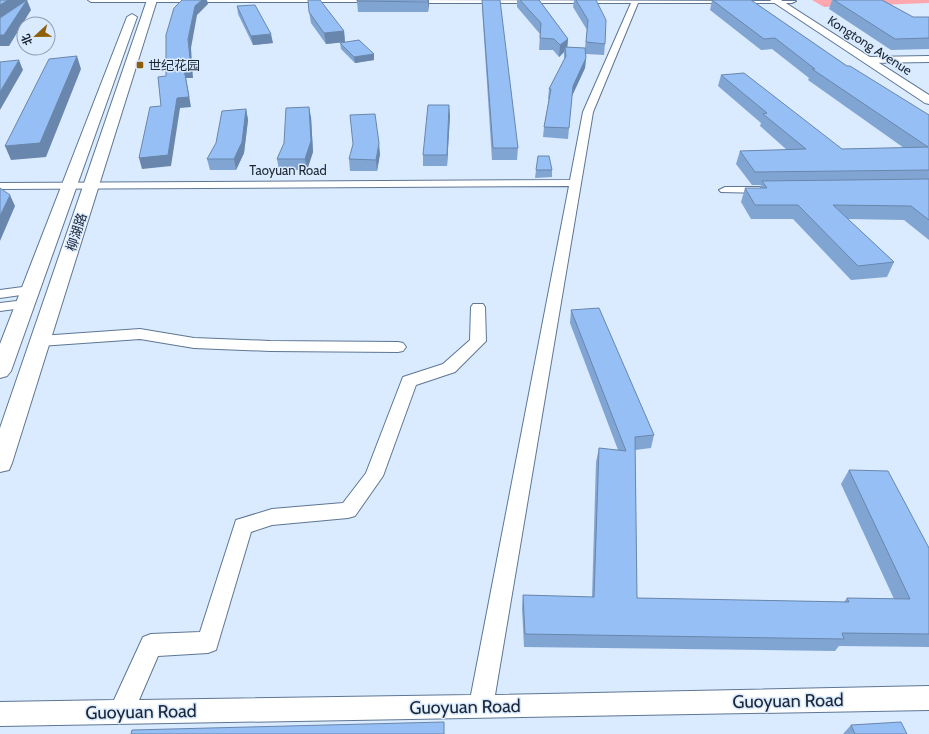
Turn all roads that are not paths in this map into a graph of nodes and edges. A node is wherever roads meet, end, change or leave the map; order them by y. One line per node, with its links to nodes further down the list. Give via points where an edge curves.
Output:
1 (91, 0): 2 (street)
2 (138, 0): 3 (street); 18 (main road, 柳湖路)
3 (152, 0): 4 (street); 16 (main road, 柳湖路)
4 (389, 0)
5 (397, 0): 6 (street)
6 (468, 0): 9 (street)
7 (775, 0): 8 (street); 9 (street); 11 (main road, Kongtong Avenue)
8 (792, 0): 12 (main road, Kongtong Avenue)
9 (636, 1): 15 (street, via 588,112)
10 (929, 59): 12 (street)
11 (868, 60): 12 (street); 14 (main road, Kongtong Avenue)
12 (886, 60): 13 (main road, Kongtong Avenue)
13 (905, 71)
14 (929, 100)
15 (576, 183): 16 (street, Taoyuan Road); 30 (street)
16 (91, 185): 18 (street, Taoyuan Road); 25 (main road, 柳湖路)
17 (0, 186): 18 (street, Taoyuan Road)
18 (68, 186): 22 (main road, 柳湖路)
19 (725, 190): 20 (street)
20 (780, 190)
21 (0, 294): 22 (street)
22 (28, 297): 24 (street); 27 (main road, 柳湖路)
23 (478, 307): 31 (street, via 478,341 449,368 409,381 374,476 348,510 272,517 243,526 208,642 151,645)
24 (0, 308)
25 (40, 341): 26 (street, via 140,334 202,343); 28 (main road, 柳湖路)
26 (398, 347)
27 (0, 372)
28 (0, 463)
29 (929, 698): 30 (street, Guoyuan Road)
30 (481, 707): 31 (street, Guoyuan Road)
31 (121, 712): 32 (street, Guoyuan Road)
32 (0, 714)

